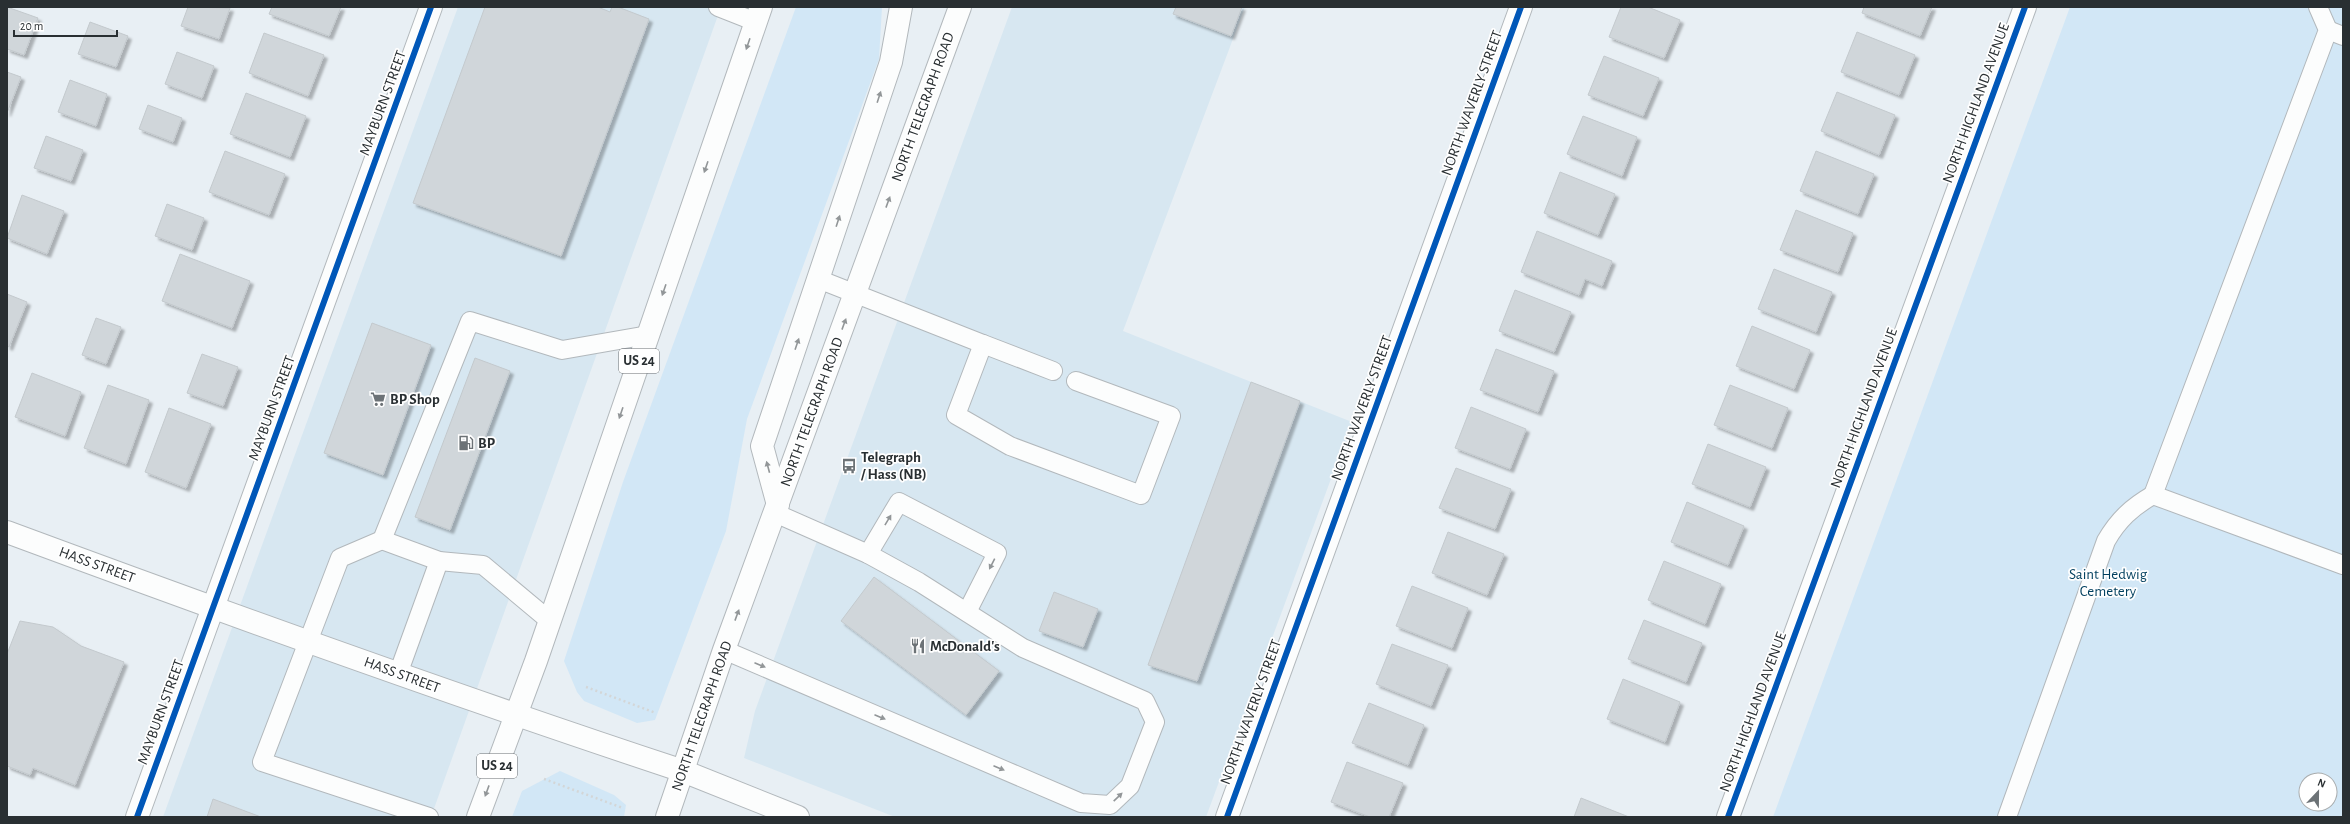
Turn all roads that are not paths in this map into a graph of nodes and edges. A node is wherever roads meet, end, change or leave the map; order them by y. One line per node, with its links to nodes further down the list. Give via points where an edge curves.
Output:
1 (431, 7): 23 (street, MAYBURN STREET)
2 (718, 7): 8 (lane)
3 (902, 7): 10 (street, one-way to 3, via 891,62)
4 (960, 7): 11 (street, NORTH TELEGRAPH ROAD, one-way to 4)
5 (1521, 7): 36 (street, NORTH WAVERLY STREET)
6 (2025, 7): 37 (street, NORTH HIGHLAND AVENUE)
7 (2318, 7): 9 (lane)
8 (758, 14): 12 (street, US 24, one-way to 12)
9 (2335, 33): 16 (lane)
10 (818, 279): 11 (lane); 17 (street, one-way to 10, via 762,446)
11 (855, 293): 13 (lane); 17 (street, NORTH TELEGRAPH ROAD, one-way to 11)
12 (648, 335): 19 (lane, via 562,350 470,320); 25 (street, US 24, one-way to 25)
13 (983, 344): 14 (lane); 15 (lane, via 956,415 1010,446 1141,495 1171,416)
14 (1052, 371)
15 (1076, 381)
16 (2153, 495): 22 (lane); 38 (lane, via 2136,505 2118,522 2106,541)
17 (776, 509): 20 (lane); 27 (street, NORTH TELEGRAPH ROAD, one-way to 17)
18 (7, 532): 23 (street, HASS STREET)
19 (382, 540): 21 (lane); 26 (lane, via 340,558)
20 (868, 554): 24 (lane); 24 (lane, one-way to 24, via 899,502 998,553)
21 (439, 561): 25 (lane, via 484,565); 28 (lane)
22 (2343, 565)
23 (213, 608): 26 (street, HASS STREET); 31 (street, MAYBURN STREET)
24 (967, 612): 27 (lane, one-way to 24, via 1081,804 1110,805 1130,786 1155,722 1145,701 1023,648)
25 (550, 621): 29 (street, US 24)
26 (309, 642): 28 (street, HASS STREET); 32 (lane, via 262,762)
27 (724, 650): 30 (street, NORTH TELEGRAPH ROAD)
28 (398, 674): 29 (street, HASS STREET)
29 (515, 715): 30 (street, HASS STREET); 33 (street, US 24, one-way to 33)
30 (683, 771): 34 (street, NORTH TELEGRAPH ROAD); 35 (street, HASS STREET)
31 (137, 817)
32 (429, 817)
33 (478, 817)
34 (667, 817)
35 (798, 817)
36 (1227, 817)
37 (1728, 817)
38 (2007, 817)

